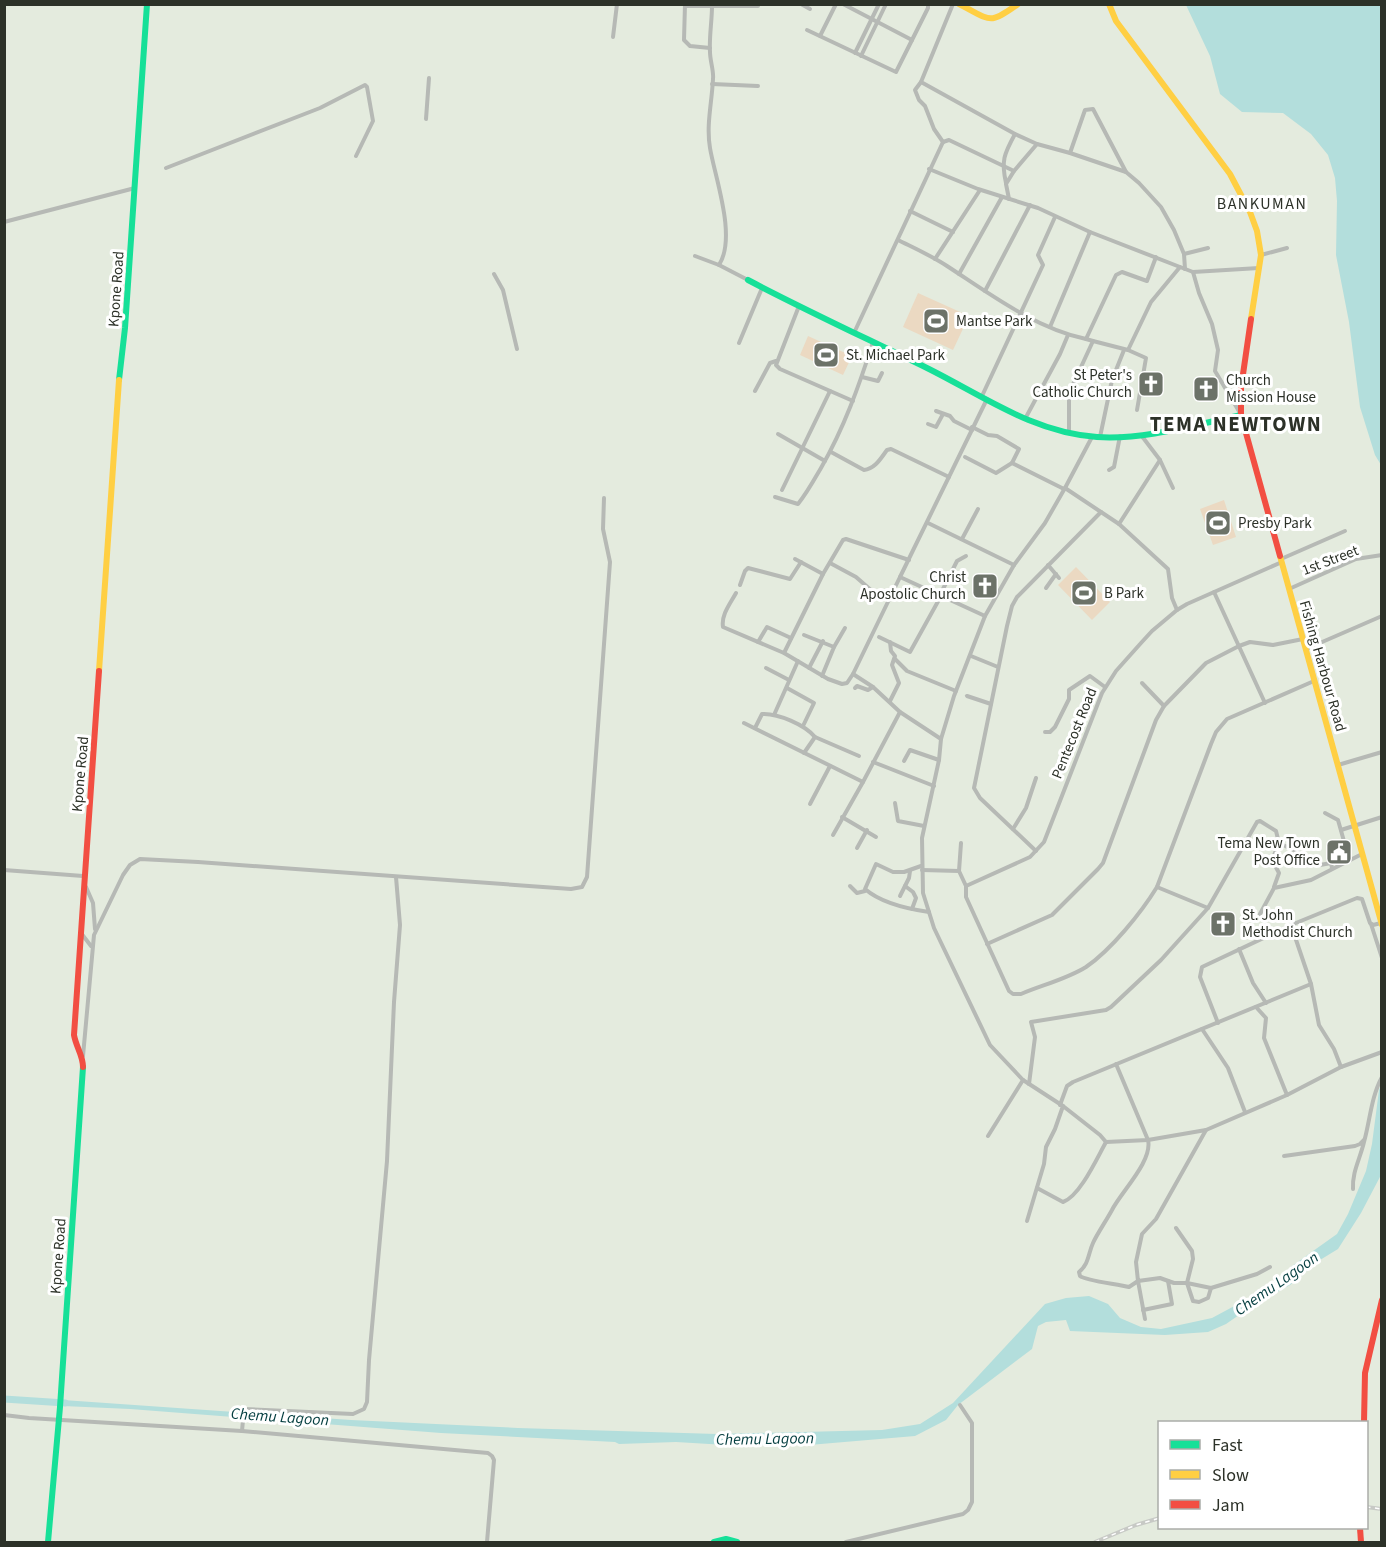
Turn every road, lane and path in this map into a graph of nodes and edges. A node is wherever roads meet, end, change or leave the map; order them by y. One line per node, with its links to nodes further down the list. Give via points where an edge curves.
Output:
1 (147, 4): 42 (street, Kpone Road)
2 (617, 4): 21 (street)
3 (801, 4): 16 (street)
4 (836, 4): 20 (street)
5 (843, 4): 17 (street)
6 (879, 4): 17 (street)
7 (886, 4): 18 (street)
8 (928, 4): 22 (street)
9 (953, 4): 27 (street)
10 (959, 4): 15 (street, via 990,20)
11 (1109, 4): 56 (street, via 1116,21 1239,188 1257,231)
12 (686, 5): 13 (street); 23 (street, via 684,40 690,46)
13 (712, 6): 14 (street); 23 (street)
14 (758, 6)
15 (1014, 6)
16 (810, 9)
17 (872, 20): 18 (street); 24 (street)
18 (877, 22): 22 (street); 25 (street)
19 (807, 30): 20 (street)
20 (820, 36): 24 (street)
21 (613, 37)
22 (912, 40): 25 (street, via 896,72)
23 (710, 48): 28 (street)
24 (855, 53): 25 (street)
25 (861, 56)
26 (429, 78): 30 (street)
27 (921, 82): 31 (street); 32 (street, via 915,90 917,96)
28 (712, 84): 29 (street); 60 (street, via 710,148 726,226 723,260)
29 (758, 86)
30 (426, 119)
31 (1015, 134): 33 (street); 36 (street)
32 (943, 142): 36 (street, via 949,140); 38 (street)
33 (1038, 144): 34 (street); 39 (street)
34 (1070, 153): 40 (street); 40 (street, via 1085,110 1093,109)
35 (356, 156): 37 (street, via 373,121 365,85 320,108)
36 (1002, 166): 39 (street); 41 (street)
37 (165, 168)
38 (929, 169): 43 (street); 47 (street)
39 (1014, 171): 41 (street)
40 (1126, 172): 55 (street, via 1161,207)
41 (1006, 184): 45 (street)
42 (136, 188): 49 (street); 214 (street, Kpone Road)
43 (980, 190): 44 (street); 50 (street)
44 (1002, 196): 45 (street); 65 (street)
45 (1009, 199): 46 (street)
46 (1030, 206): 48 (street); 68 (street)
47 (910, 211): 50 (street); 52 (street)
48 (1054, 216): 51 (street); 70 (street, via 1038,255 1043,265)
49 (4, 222)
50 (953, 232): 59 (street)
51 (1090, 232): 58 (street); 71 (street)
52 (898, 240): 59 (street); 72 (street)
53 (1208, 248): 55 (street)
54 (1287, 248): 56 (street)
55 (1184, 254): 61 (street)
56 (1261, 255): 62 (street, Fishing Harbour Road)
57 (695, 256): 60 (street)
58 (1156, 257): 61 (street); 74 (street, via 1147,280 1122,272 1116,275)
59 (935, 259): 65 (street)
60 (719, 265): 66 (street)
61 (1182, 268): 63 (street); 79 (street, via 1151,302)
62 (1259, 268): 63 (street); 90 (street, Fishing Harbour Road, via 1241,388)
63 (1194, 272): 90 (street, via 1218,350 1215,371)
64 (494, 274): 78 (street, via 503,290)
65 (959, 274): 68 (street)
66 (748, 280): 67 (street)
67 (762, 288): 69 (street); 77 (street)
68 (985, 291): 70 (street)
69 (799, 306): 72 (street); 80 (street)
70 (1021, 312): 71 (street); 85 (street)
71 (1050, 327): 73 (street)
72 (854, 333): 76 (street)
73 (1068, 335): 74 (street); 91 (street)
74 (1086, 339): 75 (street)
75 (1093, 341): 79 (street); 94 (street, via 1069,393)
76 (873, 342): 82 (street); 85 (street)
77 (739, 343)
78 (517, 349)
79 (1126, 350): 87 (street, via 1146,358); 98 (street, via 1112,380)
80 (776, 361): 83 (street, via 770,363); 84 (street, via 780,369)
81 (882, 373): 82 (street, via 876,381)
82 (862, 377): 86 (street)
83 (755, 391)
84 (830, 391): 86 (street); 99 (street)
85 (985, 398): 91 (street); 93 (street)
86 (853, 401): 100 (street)
87 (1137, 410)
88 (936, 411): 89 (street)
89 (943, 414): 92 (street, via 936,427); 93 (street)
90 (1241, 415): 96 (street); 122 (street, Fishing Harbour Road)
91 (1025, 419): 94 (street)
92 (928, 424)
93 (972, 429): 104 (street, via 997,436 1019,449); 106 (street)
94 (1069, 433): 98 (street)
95 (778, 435): 99 (street)
96 (1141, 435): 97 (street); 102 (street)
97 (1120, 436): 98 (street); 105 (street, via 1114,467)
98 (1096, 437): 107 (street)
99 (802, 448): 103 (street); 109 (street)
100 (831, 452): 103 (street); 106 (street, via 864,470 891,449)
101 (965, 457): 104 (street, via 996,473)
102 (1160, 460): 108 (street); 115 (street)
103 (825, 461): 110 (street, via 798,504)
104 (1012, 463): 107 (street)
105 (1109, 470)
106 (949, 477): 114 (street)
107 (1065, 488): 113 (street); 125 (street)
108 (1173, 488)
109 (782, 490)
110 (776, 497)
111 (604, 498): 215 (street, via 603,529 609,562 586,880 582,887 571,889)
112 (978, 509): 117 (street)
113 (1101, 512): 115 (street); 126 (street)
114 (928, 523): 117 (street); 121 (street)
115 (1119, 524): 136 (street, via 1168,569)
116 (1345, 531): 122 (street, Pentecost Road)
117 (962, 539): 125 (street)
118 (1382, 555): 131 (street, 1st Street, via 1356,559)
119 (966, 556): 134 (street, via 955,564)
120 (795, 559): 123 (street)
121 (909, 560): 124 (street, via 846,539); 128 (street)
122 (1282, 561): 131 (street, Fishing Harbour Road); 132 (street, Pentecost Road)
123 (801, 562): 127 (street); 129 (street, via 790,579 748,568)
124 (830, 563): 127 (street); 135 (street)
125 (1014, 565): 137 (street)
126 (1048, 565): 130 (street, via 1058,576); 154 (street, via 1014,601)
127 (823, 574): 142 (street)
128 (900, 577): 134 (street); 135 (street)
129 (740, 585)
130 (1046, 588)
131 (1289, 589): 143 (street, Fishing Harbour Road)
132 (1214, 592): 136 (street, Pentecost Road); 147 (street)
133 (736, 593): 145 (street, via 724,615 723,627)
134 (940, 596): 137 (street); 146 (street, via 909,652)
135 (889, 600): 157 (street)
136 (1177, 610): 163 (street, Pentecost Road, via 1152,631)
137 (986, 616): 151 (street)
138 (1382, 616): 149 (street)
139 (845, 628): 148 (street)
140 (804, 635): 144 (street)
141 (879, 637): 146 (street)
142 (791, 638): 145 (street, via 767,627); 150 (street)
143 (1303, 639): 147 (street); 149 (street, Fishing Harbour Road)
144 (823, 641): 148 (street); 156 (street)
145 (758, 642): 150 (street)
146 (889, 642): 152 (street)
147 (1239, 646): 169 (street); 171 (street, via 1206,663)
148 (834, 647): 158 (street)
149 (1306, 649): 160 (street, Fishing Harbour Road)
150 (784, 653): 153 (street)
151 (971, 656): 154 (street); 166 (street)
152 (895, 659): 166 (street, via 908,671); 168 (street, via 892,665 898,686)
153 (798, 661): 156 (street); 159 (street)
154 (998, 667): 170 (street)
155 (766, 668): 159 (street)
156 (809, 668): 158 (street)
157 (853, 674): 158 (street, via 842,684); 162 (street)
158 (822, 676)
159 (789, 680): 164 (street)
160 (1315, 681): 169 (street); 186 (street, Fishing Harbour Road)
161 (1142, 683): 171 (street)
162 (873, 687): 165 (street); 168 (street)
163 (1105, 687): 177 (street, via 1090,676 1069,690 1069,699 1055,727); 206 (street, Pentecost Road, via 1047,836)
164 (787, 688): 173 (street); 175 (street, via 814,703)
165 (855, 688)
166 (956, 691): 179 (street)
167 (967, 696): 170 (street)
168 (890, 701): 172 (street)
169 (1265, 703): 220 (street, via 1227,719 1216,732)
170 (991, 704): 198 (street, via 974,788)
171 (1164, 706): 233 (street, via 1103,863 1052,915)
172 (900, 712): 179 (street); 185 (street)
173 (774, 715): 175 (street); 176 (street, via 762,714)
174 (744, 723): 176 (street)
175 (803, 726): 178 (street)
176 (755, 728): 181 (street)
177 (1045, 732)
178 (815, 737): 181 (street); 182 (street)
179 (941, 740): 183 (street)
180 (1382, 752): 186 (street)
181 (804, 753): 187 (street)
182 (859, 756)
183 (939, 760): 184 (street, via 910,750); 190 (street)
184 (904, 761)
185 (873, 762): 189 (street); 190 (street)
186 (1338, 765): 196 (street, Fishing Harbour Road)
187 (830, 766): 189 (street); 192 (street)
188 (1036, 778): 198 (street, via 1026,808)
189 (863, 782): 194 (street)
190 (934, 786): 197 (street)
191 (895, 803): 197 (street, via 898,821)
192 (810, 804)
193 (1325, 813): 200 (street, via 1337,819)
194 (842, 817): 199 (street); 201 (street)
195 (1382, 817): 196 (street)
196 (1355, 825): 200 (street); 207 (street, Fishing Harbour Road)
197 (924, 826): 209 (street)
198 (1013, 829): 206 (street)
199 (867, 830): 202 (street); 205 (street)
200 (1341, 830): 208 (street)
201 (833, 835)
202 (876, 837)
203 (960, 843): 213 (street)
204 (1279, 843): 210 (street, via 1320,865 1331,863); 221 (street, via 1272,860 1279,873); 224 (street, via 1274,829 1257,822)
205 (857, 848)
206 (1036, 851): 219 (street, Pentecost Road, via 1023,861)
207 (1363, 853): 208 (street); 229 (street, Fishing Harbour Road)
208 (1349, 859): 210 (street)
209 (922, 868): 212 (street); 213 (street); 226 (street)
210 (1332, 868): 221 (street, via 1311,880)
211 (4, 870): 214 (street)
212 (910, 870): 218 (street); 222 (street, via 893,872 876,864)
213 (959, 871): 219 (street)
214 (83, 876): 216 (street, Kpone Road)
215 (396, 877): 231 (street, via 140,859 126,869); 274 (street, via 400,925 386,1174 367,1402 364,1409 353,1414 244,1409)
216 (83, 883): 231 (street, via 93,903); 232 (street, Kpone Road)
217 (850, 886): 222 (street, via 857,892)
218 (905, 886): 223 (street); 225 (street, via 916,898)
219 (966, 886): 233 (street, via 966,897)
220 (1157, 887): 224 (street); 233 (street, via 1125,930 1088,966 1021,994 1009,991)
221 (1274, 888): 227 (street)
222 (865, 891): 225 (street)
223 (900, 896)
224 (1208, 908): 248 (street, via 1111,1007 1031,1022 1035,1037)
225 (912, 909): 226 (street)
226 (929, 912): 247 (street, via 952,970 990,1046)
227 (1260, 914)
228 (1371, 924): 229 (street); 230 (street, via 1362,899 1358,898); 236 (street)
229 (1381, 924)
230 (1291, 926): 235 (street); 237 (street)
231 (95, 930): 234 (street)
232 (80, 931): 234 (street); 243 (street, Kpone Road, via 74,1035)
233 (987, 944)
234 (92, 946): 243 (street)
235 (1239, 949): 238 (street); 240 (street, via 1201,969 1200,977)
236 (1382, 957)
237 (1311, 984): 238 (street); 245 (street, via 1319,1025)
238 (1266, 1003): 239 (street)
239 (1256, 1007): 240 (street); 249 (street, via 1266,1018 1265,1043)
240 (1218, 1023): 241 (street)
241 (1202, 1029): 244 (street); 251 (street, via 1228,1068)
242 (1382, 1052): 245 (street)
243 (83, 1057): 272 (street, Kpone Road)
244 (1116, 1064): 250 (street, via 1067,1086); 255 (street)
245 (1341, 1067): 249 (street)
246 (1382, 1077): 254 (street)
247 (1023, 1080): 248 (street); 253 (street)
248 (1029, 1084): 250 (street)
249 (1287, 1095): 251 (street)
250 (1061, 1106): 256 (street); 258 (street)
251 (1245, 1112): 252 (street)
252 (1206, 1130): 255 (street); 263 (street, via 1156,1219 1142,1234 1136,1262)
253 (988, 1136)
254 (1365, 1137): 257 (street, via 1355,1146); 259 (street)
255 (1148, 1140): 256 (street); 263 (street, via 1141,1165 1093,1243 1086,1266 1079,1272 1085,1280 1129,1287)
256 (1106, 1142): 258 (street, via 1079,1188 1067,1200 1063,1202)
257 (1284, 1156)
258 (1037, 1188): 260 (street)
259 (1353, 1188)
260 (1027, 1221)
261 (1176, 1228): 265 (street, via 1192,1251)
262 (1270, 1268): 266 (street)
263 (1138, 1281): 264 (street); 268 (street)
264 (1168, 1281): 265 (street); 268 (street, via 1172,1304)
265 (1188, 1283): 266 (street); 266 (street, via 1196,1302 1208,1298)
266 (1210, 1288)
267 (1382, 1300): 273 (street, via 1365,1373)
268 (1143, 1310): 269 (street)
269 (1145, 1319)
270 (960, 1405): 279 (street, via 972,1423 972,1502 968,1510)
271 (4, 1415): 272 (street)
272 (58, 1420): 274 (street); 275 (street, Kpone Road)
273 (1364, 1421)
274 (242, 1431): 276 (street, via 492,1455)
275 (48, 1542)
276 (487, 1542)
277 (715, 1542): 278 (street)
278 (736, 1542)
279 (846, 1542)

